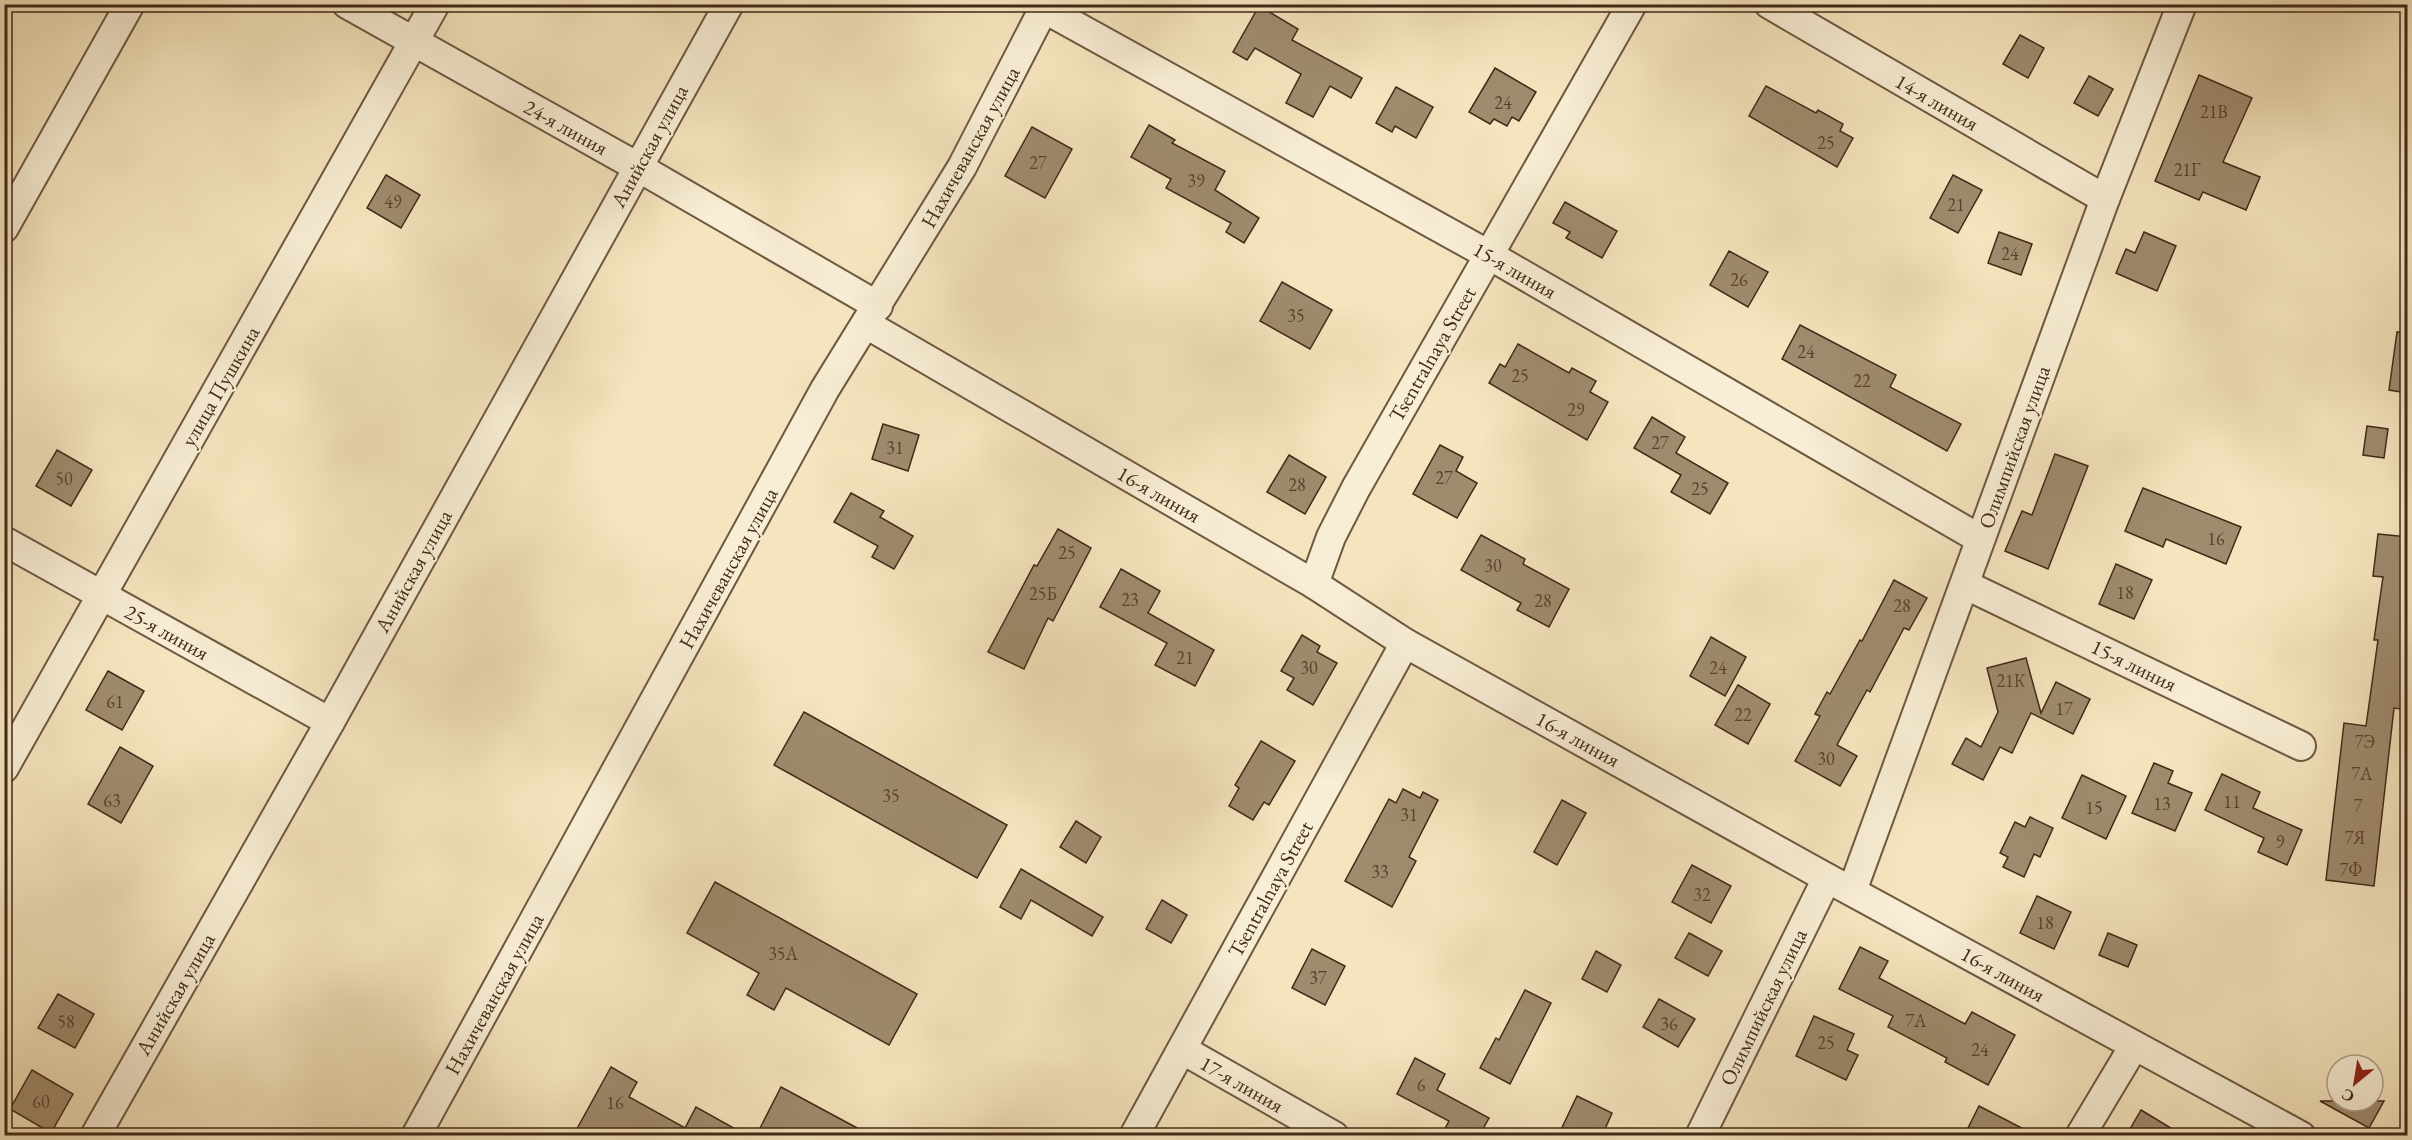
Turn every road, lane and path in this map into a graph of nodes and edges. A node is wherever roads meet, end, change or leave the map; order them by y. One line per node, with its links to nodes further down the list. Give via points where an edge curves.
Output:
1 (130, 4): 12 (street)
2 (347, 4): 9 (street, 24-я линия)
3 (435, 4): 9 (street, улица Пушкина)
4 (729, 4): 10 (street, Анийская улица)
5 (1632, 4): 13 (street, Tsentralnaya Street)
6 (1769, 4): 11 (street, 14-я линия)
7 (2182, 4): 11 (street, Олимпийская улица)
8 (1046, 7): 13 (street, 15-я линия); 14 (street, Нахичеванская улица, via 962,167)
9 (415, 42): 10 (street, 24-я линия); 19 (street, улица Пушкина)
10 (636, 166): 14 (street, 24-я линия); 21 (street, Анийская улица)
11 (2105, 200): 15 (street, Олимпийская улица)
12 (4, 228)
13 (1489, 255): 15 (street, 15-я линия); 17 (street, Tsentralnaya Street, via 1356,488 1331,537)
14 (872, 315): 17 (street, 16-я линия); 29 (street, Нахичеванская улица, via 825,389)
15 (1980, 539): 18 (street, Олимпийская улица)
16 (4, 541): 19 (street, 25-я линия)
17 (1314, 584): 20 (street, 16-я линия)
18 (1966, 585): 22 (street, 15-я линия); 25 (street, Олимпийская улица)
19 (101, 595): 21 (street, 25-я линия); 23 (street, улица Пушкина)
20 (1405, 643): 24 (street, 16-я линия); 27 (street, Tsentralnaya Street)
21 (330, 722): 28 (street, Анийская улица)
22 (2301, 746)
23 (4, 768)
24 (1827, 878): 25 (street, 16-я линия); 32 (street, Олимпийская улица)
25 (1852, 891): 26 (street, 16-я линия)
26 (2134, 1046): 33 (street); 34 (street, 16-я линия)
27 (1183, 1050): 30 (street, Tsentralnaya Street); 31 (street, 17-я линия)
28 (94, 1136)
29 (416, 1136)
30 (1134, 1136)
31 (1334, 1136)
32 (1700, 1136)
33 (2080, 1136)
34 (2301, 1136)

